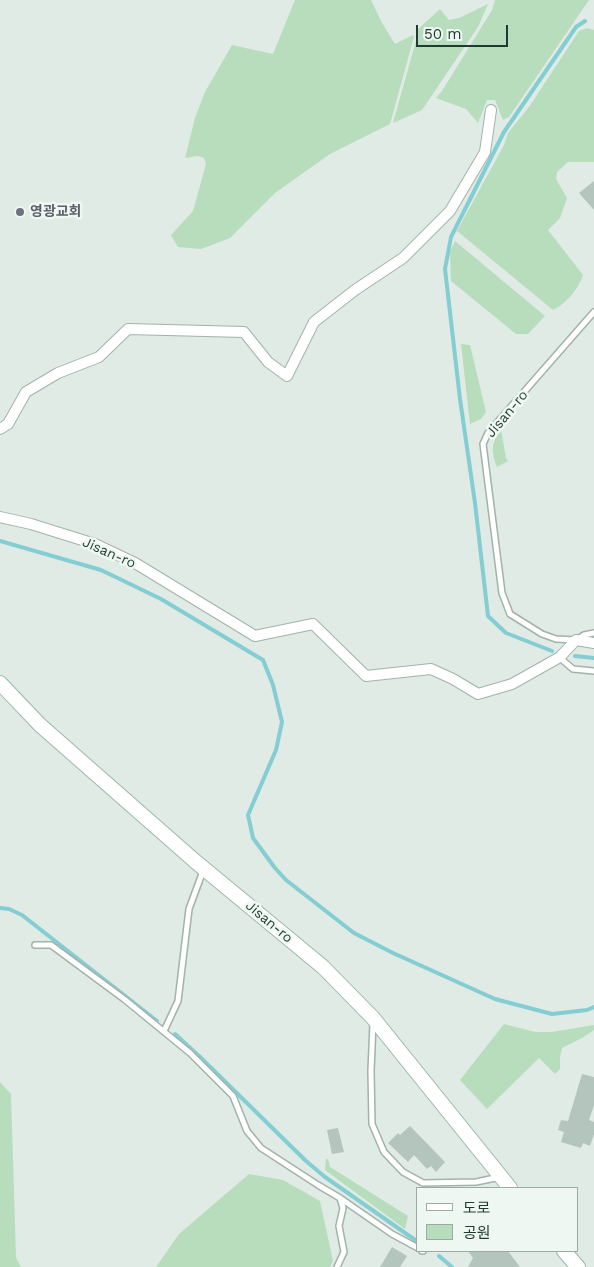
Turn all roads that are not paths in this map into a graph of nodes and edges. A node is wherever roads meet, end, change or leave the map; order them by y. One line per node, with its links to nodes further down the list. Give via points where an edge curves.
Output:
1 (491, 110): 3 (street, via 485,152 450,212 403,258 314,322 287,376 268,362 244,332 128,329 99,357 58,373 26,392 8,424)
2 (594, 312): 6 (lane, Jisan-ro, via 488,433 483,444 502,593 510,614 542,634)
3 (0, 429)
4 (0, 518): 8 (street, Jisan-ro, via 96,544 135,563 256,636 312,624 366,676 430,669 478,694 512,684)
5 (594, 633): 6 (lane, Jisan-ro)
6 (576, 640): 7 (street, Jisan-ro); 8 (street, Jisan-ro)
7 (594, 643)
8 (560, 657): 9 (lane, via 573,669)
9 (594, 671)
10 (0, 683): 11 (main road, Jisan-ro, via 40,726)
11 (204, 868): 13 (main road, Jisan-ro, via 323,967); 14 (lane, via 188,908 178,1001)
12 (35, 945): 14 (lane, via 51,945)
13 (373, 1018): 15 (main road, Jisan-ro); 15 (lane, via 372,1124 384,1152 403,1172 423,1183)
14 (164, 1032): 16 (lane, via 233,1096 247,1131 261,1148)
15 (503, 1183)
16 (340, 1198): 17 (lane); 19 (lane, via 343,1208 338,1226 344,1252)
17 (416, 1247)
18 (565, 1252): 20 (main road)
19 (337, 1267)
20 (578, 1267)

